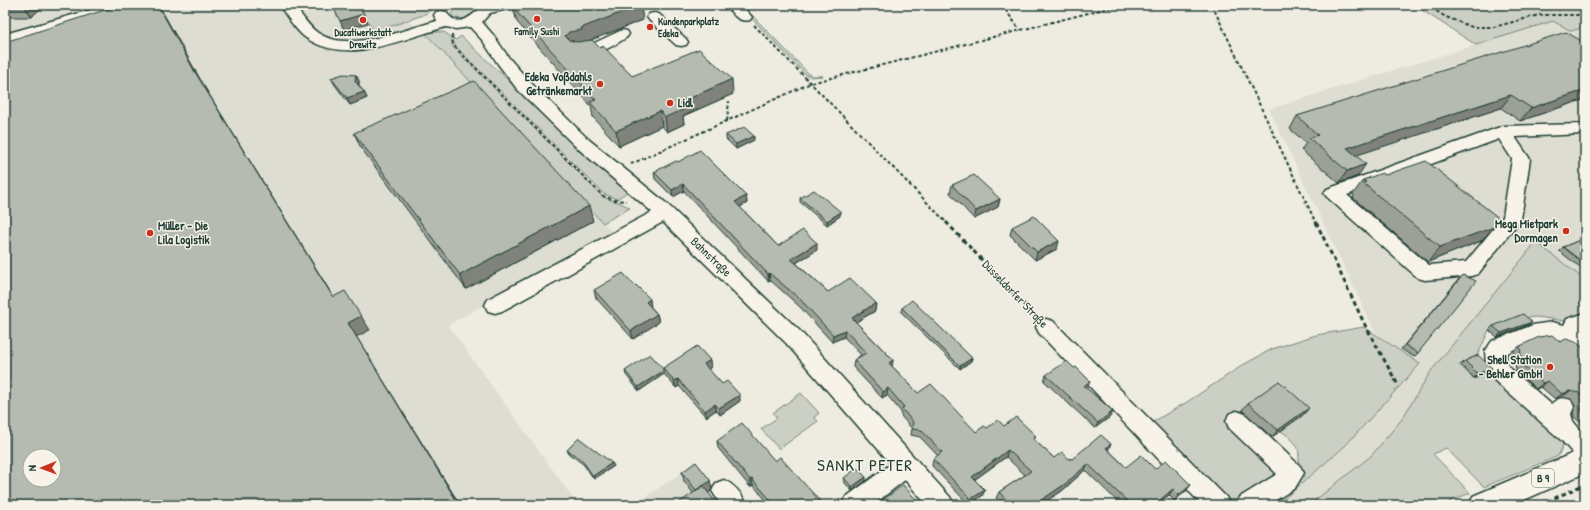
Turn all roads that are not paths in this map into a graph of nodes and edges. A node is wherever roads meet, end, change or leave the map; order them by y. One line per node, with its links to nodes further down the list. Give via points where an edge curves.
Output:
1 (124, 5): 10 (street)
2 (286, 5): 6 (street, via 310,34 325,42 355,45 409,34)
3 (507, 5): 5 (street)
4 (733, 5): 8 (street)
5 (481, 12): 6 (street, via 466,24); 13 (street, Bahnstraße, via 476,26 489,39)
6 (447, 15): 13 (street, Bahnstraße, via 481,48)
7 (654, 17): 11 (street)
8 (745, 17)
9 (622, 34): 12 (street, via 595,48)
10 (5, 39)
11 (682, 42)
12 (578, 51)
13 (503, 61): 16 (street, Bahnstraße, via 581,142)
14 (1585, 129): 15 (street)
15 (1503, 132): 15 (street, via 1362,182 1333,193 1425,273 1471,269 1512,219 1521,159)
16 (665, 213): 17 (street); 25 (street, Bahnstraße, via 793,337)
17 (495, 305)
18 (1046, 328): 28 (street, Düsseldorfer Straße)
19 (1582, 333): 22 (street, via 1567,334 1545,329 1494,351 1494,358 1503,374)
20 (1562, 407): 22 (street, via 1559,411 1561,421)
21 (1237, 421): 29 (street, via 1292,473 1287,480)
22 (1569, 434): 23 (street)
23 (1585, 451)
24 (1585, 460): 30 (main road, B 9)
25 (907, 465): 26 (street); 27 (street, Bahnstraße)
26 (854, 505)
27 (942, 505)
28 (1218, 505)
29 (1248, 505)
30 (1483, 505)

